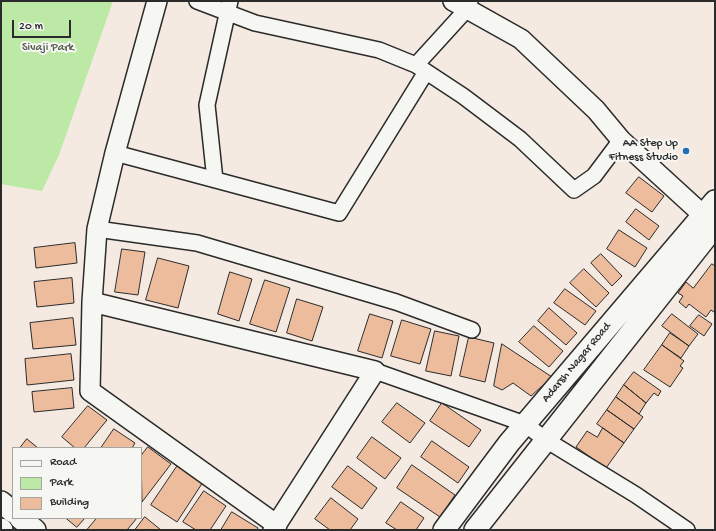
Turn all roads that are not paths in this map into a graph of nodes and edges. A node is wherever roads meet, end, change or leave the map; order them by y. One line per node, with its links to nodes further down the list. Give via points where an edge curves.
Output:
1 (157, 1): 7 (street)
2 (196, 1): 4 (street)
3 (463, 4): 5 (street); 6 (street, via 521,39 596,110)
4 (229, 7): 5 (street, via 255,23 379,50); 8 (street, via 207,105)
5 (421, 69): 6 (street, via 463,96 520,139 574,190 594,176); 8 (street, via 339,213)
6 (621, 140): 9 (street)
7 (115, 153): 8 (street); 10 (street)
8 (215, 180)
9 (713, 219): 14 (main road, Adarsh Nagar Road); 15 (main road, Adarsh Nagar Road)
10 (97, 229): 11 (street); 12 (street, via 197,243 396,302)
11 (92, 302): 13 (street); 19 (street, via 90,391)
12 (472, 330)
13 (375, 371): 14 (street); 19 (street)
14 (525, 424): 15 (street); 21 (main road, Adarsh Nagar Road)
15 (546, 440): 22 (main road, Adarsh Nagar Road); 23 (street, via 636,495)
16 (1, 502): 17 (main road)
17 (12, 511)
18 (21, 519): 20 (main road)
19 (275, 528)
20 (35, 530)
21 (444, 530)
22 (476, 530)
23 (687, 530)

